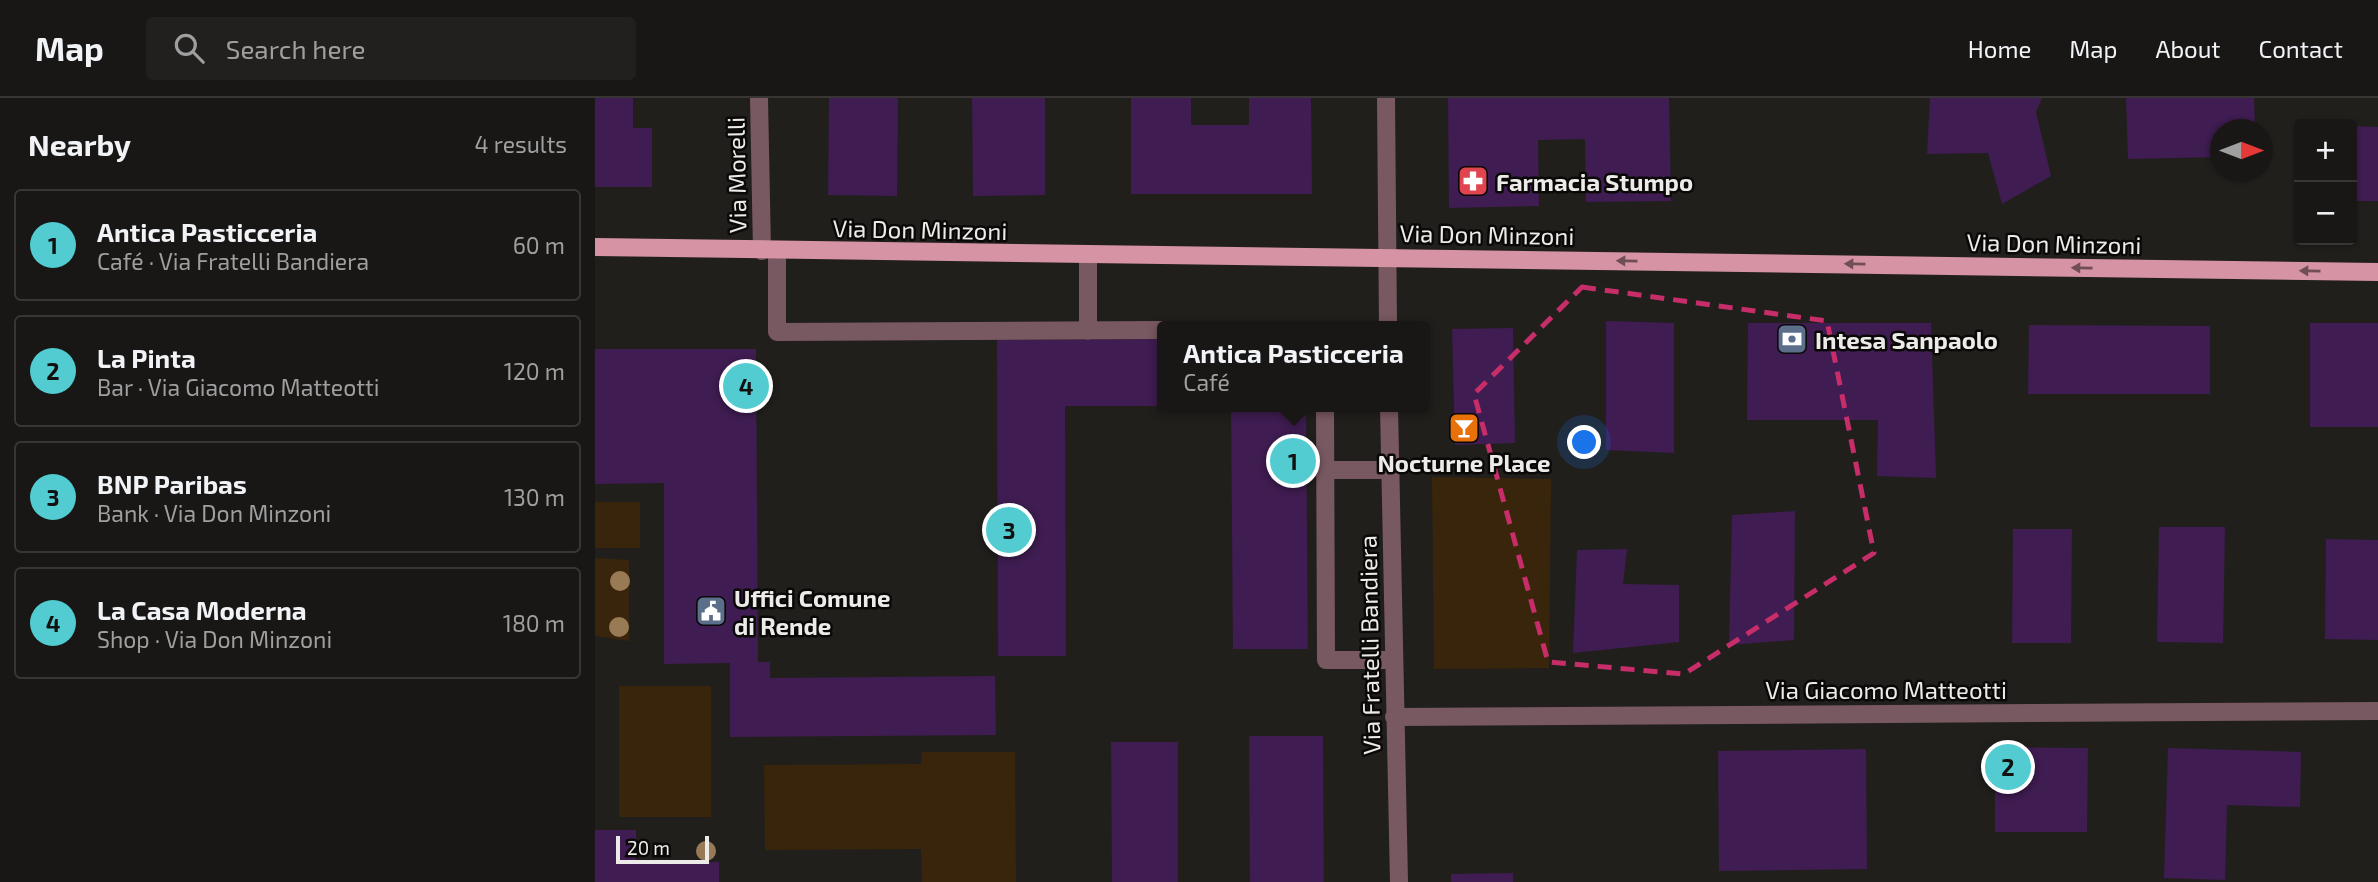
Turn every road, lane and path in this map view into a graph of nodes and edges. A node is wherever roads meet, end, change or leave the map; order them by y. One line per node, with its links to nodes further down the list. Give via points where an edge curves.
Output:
1 (759, 98): 4 (street, Via Morelli)
2 (1386, 98): 6 (street)
3 (595, 247): 4 (main road, Via Don Minzoni)
4 (769, 251): 5 (main road, Via Don Minzoni); 10 (street, Via Morelli, via 777,332)
5 (1088, 255): 6 (main road, Via Don Minzoni); 10 (street)
6 (1387, 257): 7 (main road, Via Don Minzoni, one-way to 6); 8 (street)
7 (2378, 272)
8 (1388, 321)
9 (1157, 330): 10 (street)
10 (1088, 331)
11 (1325, 412): 13 (street)
12 (1389, 412): 14 (street, Via Fratelli Bandiera)
13 (1325, 470): 14 (street); 15 (street, via 1325,660)
14 (1390, 470): 15 (street, Via Fratelli Bandiera)
15 (1393, 660): 17 (street, Via Fratelli Bandiera)
16 (2378, 711): 17 (street, Via Giacomo Matteotti)
17 (1394, 717): 18 (street, Via Fratelli Bandiera)
18 (1399, 882)

